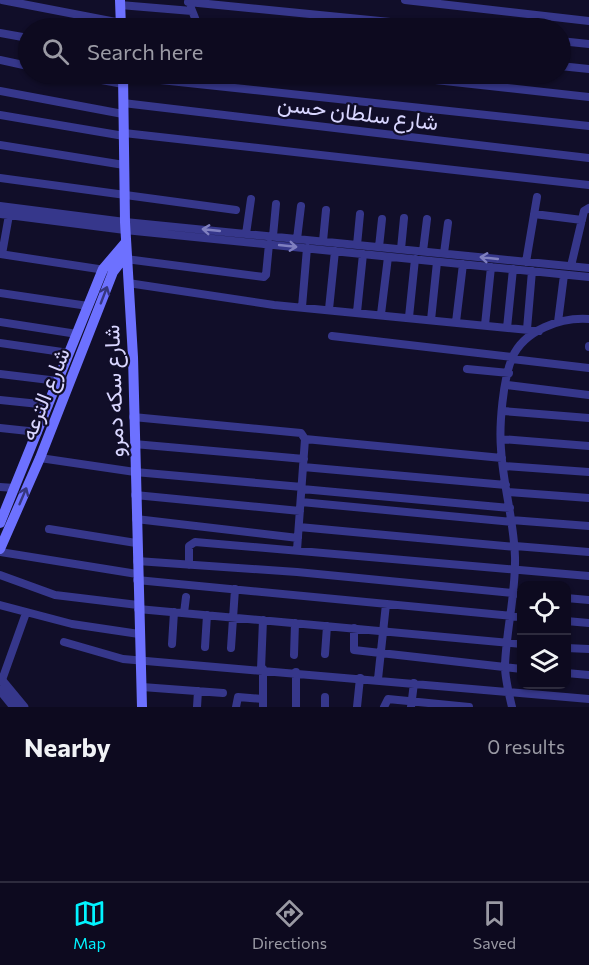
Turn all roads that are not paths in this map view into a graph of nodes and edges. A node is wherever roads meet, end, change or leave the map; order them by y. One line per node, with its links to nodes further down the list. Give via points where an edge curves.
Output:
1 (2, 0): 6 (street)
2 (405, 0): 10 (street)
3 (188, 1): 5 (street); 9 (street)
4 (120, 2): 5 (street); 7 (main road)
5 (192, 11): 8 (street)
6 (82, 18)
7 (121, 18)
8 (195, 18)
9 (354, 18)
10 (563, 18)
11 (571, 19): 12 (street)
12 (589, 21)
13 (0, 33): 14 (street)
14 (18, 36)
15 (571, 42): 16 (street)
16 (589, 44)
17 (0, 60): 18 (street)
18 (18, 64)
19 (571, 67): 20 (street)
20 (589, 69)
21 (123, 84): 26 (main road, شارع سكه دمرو)
22 (205, 84): 28 (street)
23 (471, 84): 25 (street)
24 (0, 91): 26 (street, شارع سلطان حسن)
25 (589, 97)
26 (123, 108): 29 (main road, شارع سكه دمرو); 31 (street, شارع سلطان حسن)
27 (0, 115): 29 (street)
28 (589, 126)
29 (124, 134): 32 (main road, شارع سكه دمرو); 34 (street)
30 (0, 145): 32 (street)
31 (589, 158)
32 (124, 165): 35 (main road, شارع سكه دمرو)
33 (0, 178): 35 (street)
34 (589, 185)
35 (124, 195): 42 (street); 53 (main road, شارع سكه دمرو)
36 (537, 197): 47 (street)
37 (251, 199): 54 (street)
38 (276, 204): 56 (street)
39 (0, 206): 44 (street)
40 (301, 206): 55 (street)
41 (589, 208): 51 (street)
42 (236, 210)
43 (326, 210): 57 (street)
44 (20, 213): 45 (street); 53 (street)
45 (4, 214): 66 (street)
46 (360, 214): 59 (street)
47 (534, 214): 51 (street); 72 (street)
48 (404, 218): 62 (street)
49 (382, 219): 60 (street)
50 (427, 219): 64 (street)
51 (582, 220): 74 (street)
52 (448, 223): 65 (street)
53 (125, 226): 54 (street, one-way to 53); 56 (street); 58 (main road, شارع سكه دمرو)
54 (246, 234): 56 (street)
55 (297, 239): 56 (street); 57 (street)
56 (271, 240): 61 (street, one-way to 61); 69 (street, via 264,277)
57 (323, 241): 59 (street)
58 (126, 242): 69 (main road, شارع سكه دمرو); 78 (main road, شارع الترعه)
59 (357, 245): 60 (street)
60 (379, 247): 62 (street)
61 (307, 248): 63 (street); 85 (street)
62 (401, 249): 64 (street)
63 (335, 251): 67 (street); 86 (street)
64 (423, 251): 65 (street)
65 (444, 253): 72 (street, one-way to 65)
66 (1, 254): 78 (street)
67 (363, 254): 68 (street); 87 (street)
68 (388, 256): 70 (street); 88 (street)
69 (126, 257): 78 (main road, شارع الترعه); 82 (main road, شارع سكه دمرو)
70 (416, 259): 71 (street); 89 (street)
71 (437, 262): 73 (street); 91 (street)
72 (526, 262): 74 (street)
73 (463, 264): 75 (street); 93 (street)
74 (571, 266): 76 (street)
75 (491, 267): 77 (street); 95 (street)
76 (589, 268)
77 (513, 269): 79 (street); 96 (street)
78 (108, 271): 84 (main road, شارع الترعه); 122 (main road, شارع الترعه, one-way to 78)
79 (532, 271): 80 (street); 97 (street)
80 (564, 275): 81 (street); 94 (street)
81 (589, 277)
82 (128, 283): 85 (street); 114 (main road, شارع سكه دمرو)
83 (0, 293): 84 (street)
84 (88, 306): 99 (main road, شارع الترعه)
85 (302, 307): 86 (street)
86 (329, 309): 87 (street)
87 (357, 312): 88 (street)
88 (381, 314): 89 (street)
89 (409, 317): 91 (street)
90 (589, 319): 94 (street)
91 (431, 320): 93 (street)
92 (0, 322): 99 (street)
93 (456, 322): 95 (street)
94 (558, 322): 98 (street)
95 (484, 325): 96 (street)
96 (507, 327): 97 (street)
97 (527, 330): 98 (street)
98 (539, 331): 103 (street, via 524,342)
99 (77, 334): 102 (main road, شارع الترعه)
100 (332, 336): 103 (street)
101 (0, 343): 102 (street)
102 (69, 353): 108 (main road, شارع الترعه)
103 (513, 358): 104 (street); 106 (street)
104 (589, 368)
105 (466, 369): 106 (street)
106 (509, 373): 109 (street)
107 (0, 374): 108 (street)
108 (58, 381): 112 (main road, شارع الترعه)
109 (507, 385): 110 (street); 113 (street)
110 (589, 395)
111 (0, 400): 112 (street)
112 (48, 405): 117 (main road, شارع الترعه)
113 (503, 411): 115 (street); 119 (street)
114 (133, 417): 118 (street, via 301,433); 120 (main road, شارع سكه دمرو)
115 (589, 418)
116 (0, 428): 117 (street)
117 (38, 432): 128 (main road, شارع الترعه)
118 (305, 439): 123 (street); 124 (street)
119 (501, 439): 121 (street); 123 (street)
120 (134, 444): 124 (street); 125 (main road, شارع سكه دمرو)
121 (589, 446)
122 (40, 458): 125 (street); 141 (main road, شارع الترعه, one-way to 122)
123 (502, 462): 126 (street); 130 (street)
124 (304, 463): 129 (street); 130 (street)
125 (135, 472): 129 (street); 131 (main road, شارع سكه دمرو)
126 (589, 472)
127 (0, 487): 128 (street)
128 (15, 488): 137 (main road, شارع الترعه)
129 (302, 488): 133 (street); 134 (street)
130 (507, 488): 132 (street); 134 (street)
131 (135, 495): 133 (street); 135 (main road, شارع سكه دمرو)
132 (589, 498)
133 (301, 507): 136 (street); 138 (street)
134 (510, 508): 136 (street)
135 (136, 519): 142 (street); 143 (main road, شارع سكه دمرو)
136 (511, 521): 139 (street); 144 (street)
137 (0, 523)
138 (299, 526): 142 (street); 144 (street)
139 (589, 526)
140 (49, 529): 143 (street)
141 (3, 534): 146 (main road, شارع الترعه)
142 (298, 538): 145 (street)
143 (136, 543): 148 (main road, شارع سكه دمرو)
144 (515, 546): 147 (street); 150 (street)
145 (297, 550): 149 (street, via 195,542 189,546); 150 (street)
146 (0, 551): 153 (street)
147 (589, 552)
148 (137, 561): 149 (street); 153 (main road, شارع سكه دمرو)
149 (189, 565): 156 (street)
150 (515, 569): 152 (street); 154 (street)
151 (0, 575): 163 (street, via 56,595)
152 (589, 576)
153 (137, 577): 155 (street); 163 (main road, شارع سكه دمرو)
154 (517, 585)
155 (235, 589): 161 (street); 170 (street)
156 (517, 593)
157 (186, 597): 166 (street)
158 (517, 597): 168 (street)
159 (571, 598): 160 (street)
160 (589, 600)
161 (386, 604): 168 (street); 177 (street)
162 (0, 605): 165 (street)
163 (138, 607): 164 (street); 178 (main road, شارع سكه دمرو)
164 (174, 612): 166 (street); 181 (street)
165 (26, 613): 178 (street); 198 (street)
166 (184, 613): 167 (street)
167 (207, 615): 170 (street); 183 (street)
168 (512, 616): 169 (street); 180 (street)
169 (517, 616)
170 (233, 617): 171 (street); 184 (street)
171 (263, 620): 173 (street); 193 (street)
172 (571, 621): 174 (street)
173 (295, 623): 175 (street); 189 (street)
174 (589, 623)
175 (327, 626): 176 (street); 188 (street)
176 (354, 628): 177 (street); 187 (street, via 354,650)
177 (383, 631): 180 (street); 187 (street)
178 (139, 634): 190 (main road, شارع سكه دمرو)
179 (64, 642): 190 (street, via 114,657)
180 (509, 643): 182 (street); 191 (street)
181 (172, 644)
182 (517, 644)
183 (205, 647)
184 (231, 648)
185 (571, 648): 186 (street)
186 (589, 650)
187 (381, 652): 191 (street); 199 (street)
188 (325, 654)
189 (294, 655)
190 (140, 660): 193 (street); 201 (main road, شارع سكه دمرو)
191 (505, 667): 192 (street); 204 (street)
192 (517, 668)
193 (262, 669): 194 (street); 208 (street)
194 (296, 672): 197 (street); 216 (street)
195 (571, 673): 196 (street)
196 (589, 675)
197 (360, 678): 199 (street); 218 (street)
198 (1, 679): 212 (street)
199 (378, 679): 200 (street)
200 (414, 683): 204 (street); 210 (street)
201 (142, 687): 203 (street); 213 (main road, شارع سكه دمرو)
202 (0, 690): 211 (street)
203 (198, 691): 205 (street); 214 (street)
204 (509, 692): 207 (street); 220 (street)
205 (223, 693)
206 (325, 697): 217 (street)
207 (589, 699)
208 (263, 703): 215 (street, via 238,697)
209 (386, 703): 210 (street)
210 (411, 704): 219 (street)
211 (14, 707)
212 (24, 707)
213 (142, 707)
214 (197, 707)
215 (236, 707)
216 (296, 707)
217 (325, 707)
218 (357, 707)
219 (469, 707)
220 (512, 707)

